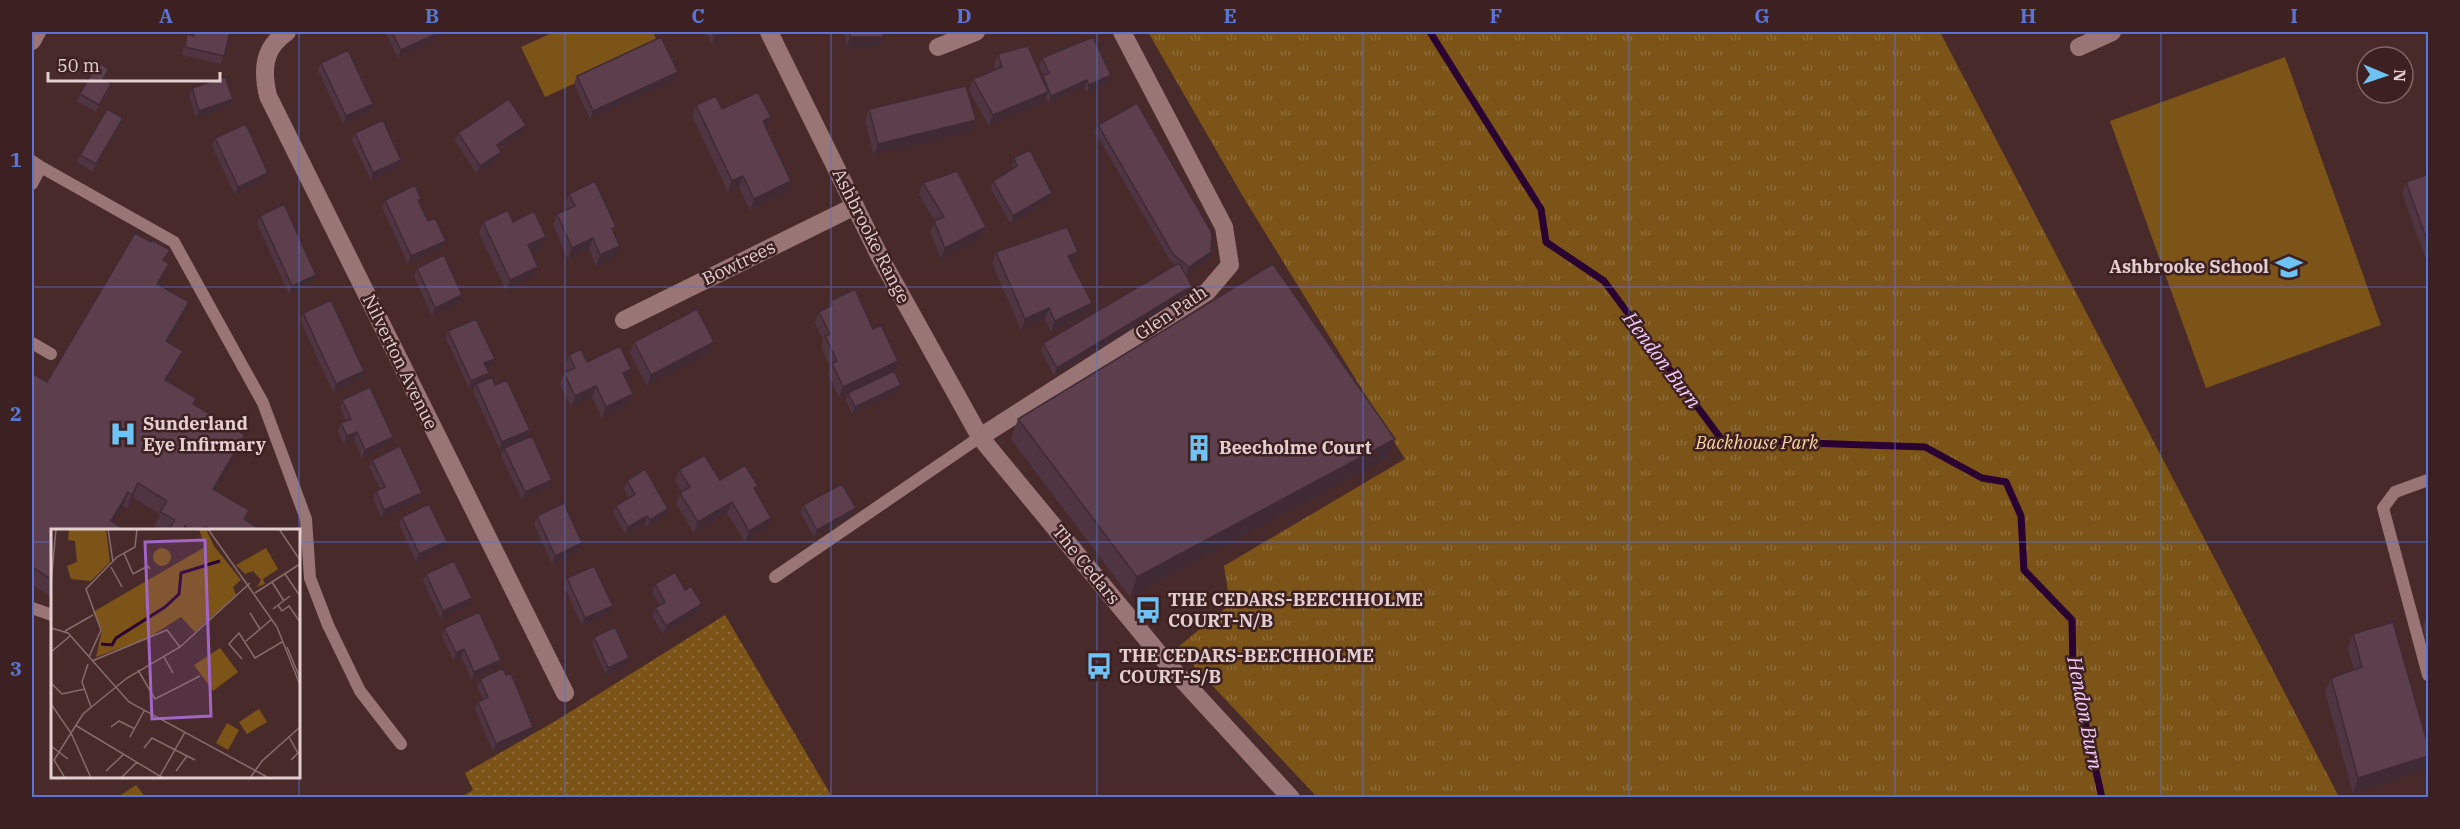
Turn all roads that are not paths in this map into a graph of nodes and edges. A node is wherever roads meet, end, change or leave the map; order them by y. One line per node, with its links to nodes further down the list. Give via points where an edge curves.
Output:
1 (37, 32): 7 (street)
2 (287, 32): 24 (street, Nilverton Avenue, via 265,58 263,75 268,96)
3 (769, 32): 12 (street, Ashbrooke Range)
4 (976, 32): 8 (street)
5 (1122, 32): 16 (street, Glen Path, via 1224,227 1230,265 1207,292)
6 (2112, 32): 9 (street)
7 (32, 41)
8 (938, 47)
9 (2079, 47)
10 (36, 164): 11 (lane); 19 (lane, via 174,242 263,403 306,519)
11 (32, 184)
12 (855, 206): 13 (street, Bowtrees); 16 (street, Ashbrooke Range)
13 (624, 320)
14 (32, 344): 15 (lane)
15 (51, 354)
16 (980, 437): 18 (lane); 26 (street, The Cedars, via 1165,662)
17 (2428, 480): 23 (lane, via 2395,492 2383,508)
18 (775, 577)
19 (310, 578): 20 (lane); 25 (lane, via 360,691)
20 (300, 584)
21 (32, 608): 22 (lane)
22 (51, 615)
23 (2428, 675)
24 (564, 693)
25 (402, 744)
26 (1291, 798)

